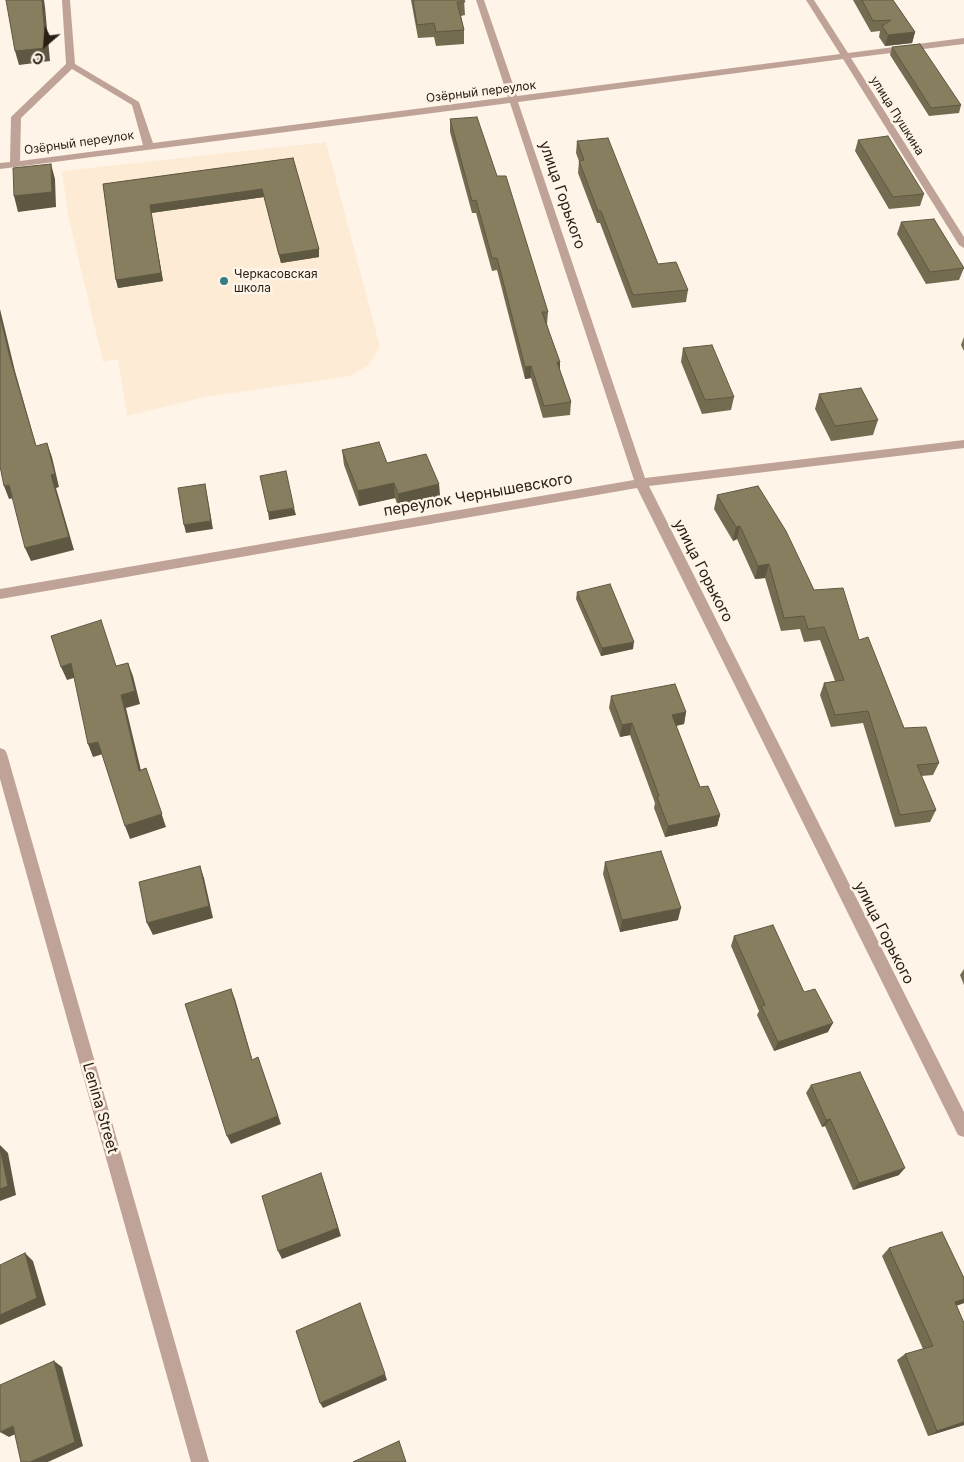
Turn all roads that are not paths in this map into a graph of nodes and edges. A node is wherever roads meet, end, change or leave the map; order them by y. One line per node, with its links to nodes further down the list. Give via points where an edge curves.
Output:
1 (66, 0): 6 (street)
2 (480, 0): 7 (street, улица Горького)
3 (810, 0): 5 (street, улица Пушкина)
4 (964, 41): 5 (street, Озёрный переулок)
5 (843, 56): 7 (street, Озёрный переулок); 11 (street, улица Пушкина)
6 (71, 65): 8 (street, via 136,104); 9 (street, via 16,117)
7 (513, 101): 8 (street, Озёрный переулок); 13 (street, улица Горького)
8 (149, 147): 9 (street, Озёрный переулок)
9 (15, 164): 10 (street, Озёрный переулок)
10 (0, 166)
11 (964, 245)
12 (964, 444): 13 (street, переулок Чернышевского)
13 (641, 483): 14 (street, переулок Чернышевского); 16 (street, улица Горького)
14 (0, 594)
15 (0, 754): 17 (street, Lenina Street)
16 (964, 1129)
17 (200, 1462)

